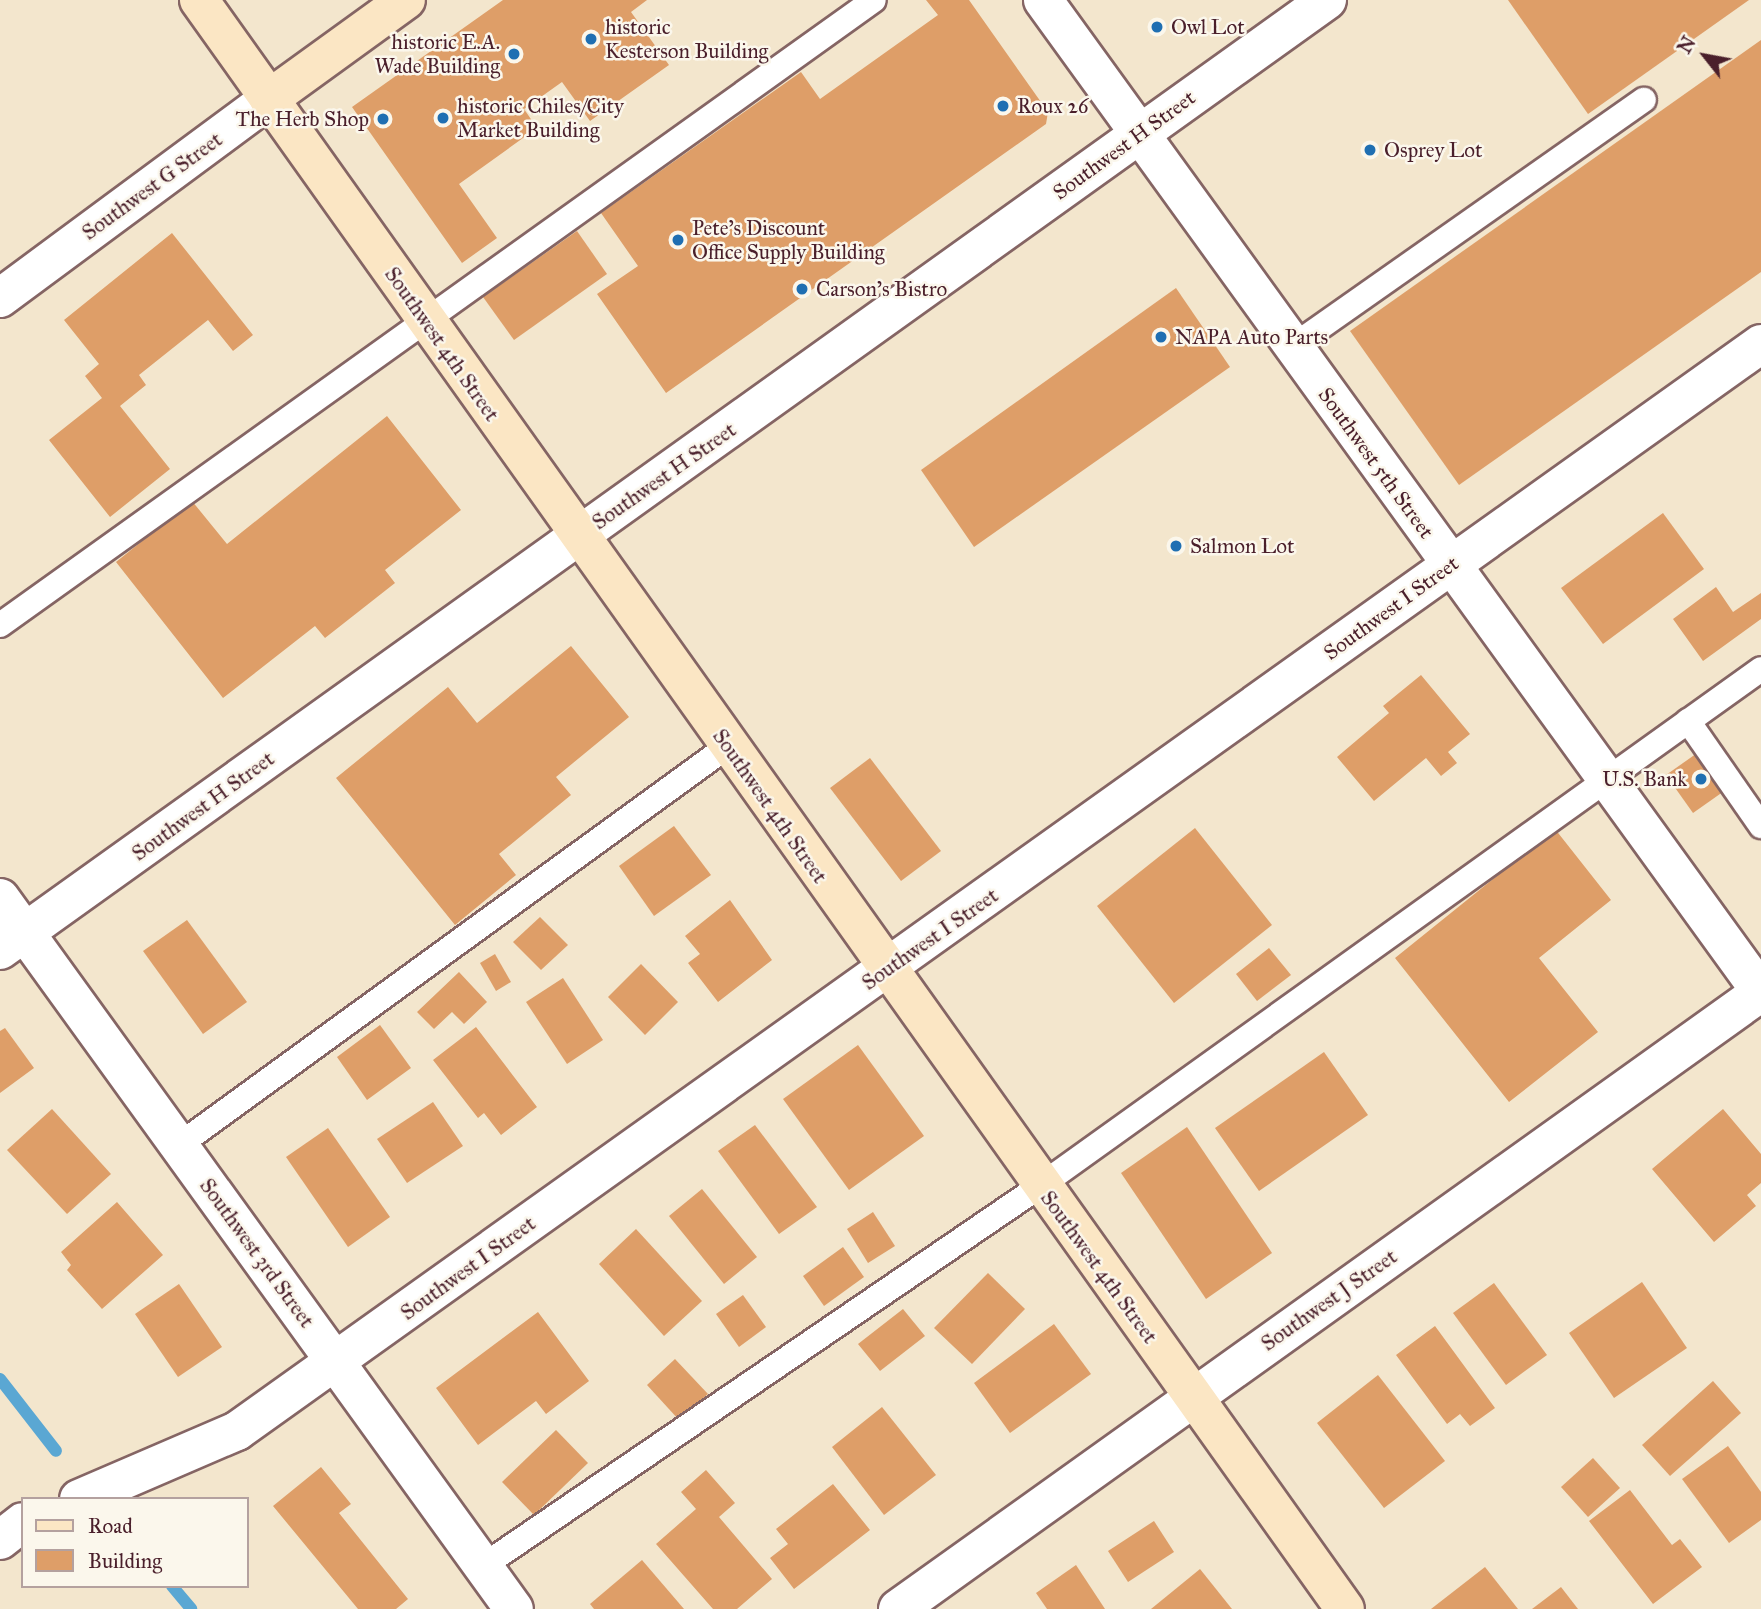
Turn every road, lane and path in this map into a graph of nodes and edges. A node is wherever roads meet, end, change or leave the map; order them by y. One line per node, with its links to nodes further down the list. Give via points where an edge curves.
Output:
1 (199, 0): 6 (street, Southwest 4th Street)
2 (406, 0): 6 (street, Southwest G Street)
3 (874, 0): 10 (lane)
4 (1043, 0): 8 (street, Southwest 5th Street)
5 (1327, 0): 8 (street, Southwest H Street)
6 (269, 99): 9 (street, Southwest G Street); 10 (street, Southwest 4th Street)
7 (1644, 100): 12 (lane)
8 (1139, 134): 12 (street, Southwest 5th Street); 13 (street, Southwest H Street)
9 (0, 298)
10 (425, 321): 13 (street, Southwest 4th Street); 15 (lane)
11 (1761, 344): 14 (street, Southwest I Street)
12 (1292, 347): 14 (street, Southwest 5th Street)
13 (579, 536): 18 (street, Southwest 4th Street); 22 (street, Southwest H Street)
14 (1450, 565): 19 (street, Southwest 5th Street); 23 (street, Southwest I Street)
15 (0, 625)
16 (1761, 669): 17 (lane)
17 (1688, 722): 19 (lane); 20 (lane)
18 (728, 746): 23 (street, Southwest 4th Street); 25 (lane)
19 (1609, 778): 24 (street, Southwest 5th Street); 26 (lane)
20 (1761, 826)
21 (0, 898): 22 (street, Southwest 3rd Street)
22 (12, 942): 25 (street, Southwest 3rd Street)
23 (887, 970): 26 (street, Southwest 4th Street); 27 (street, Southwest I Street)
24 (1761, 992): 28 (street, Southwest J Street)
25 (179, 1145): 27 (street, Southwest 3rd Street)
26 (1040, 1186): 28 (street, Southwest 4th Street); 32 (lane)
27 (337, 1362): 29 (street, Southwest I Street, via 237,1431); 32 (street, Southwest 3rd Street)
28 (1194, 1397): 34 (street, Southwest J Street); 35 (street, Southwest 4th Street)
29 (84, 1497)
30 (21, 1524): 31 (street)
31 (0, 1540)
32 (483, 1566): 33 (street, Southwest 3rd Street)
33 (514, 1609)
34 (898, 1609)
35 (1345, 1609)

